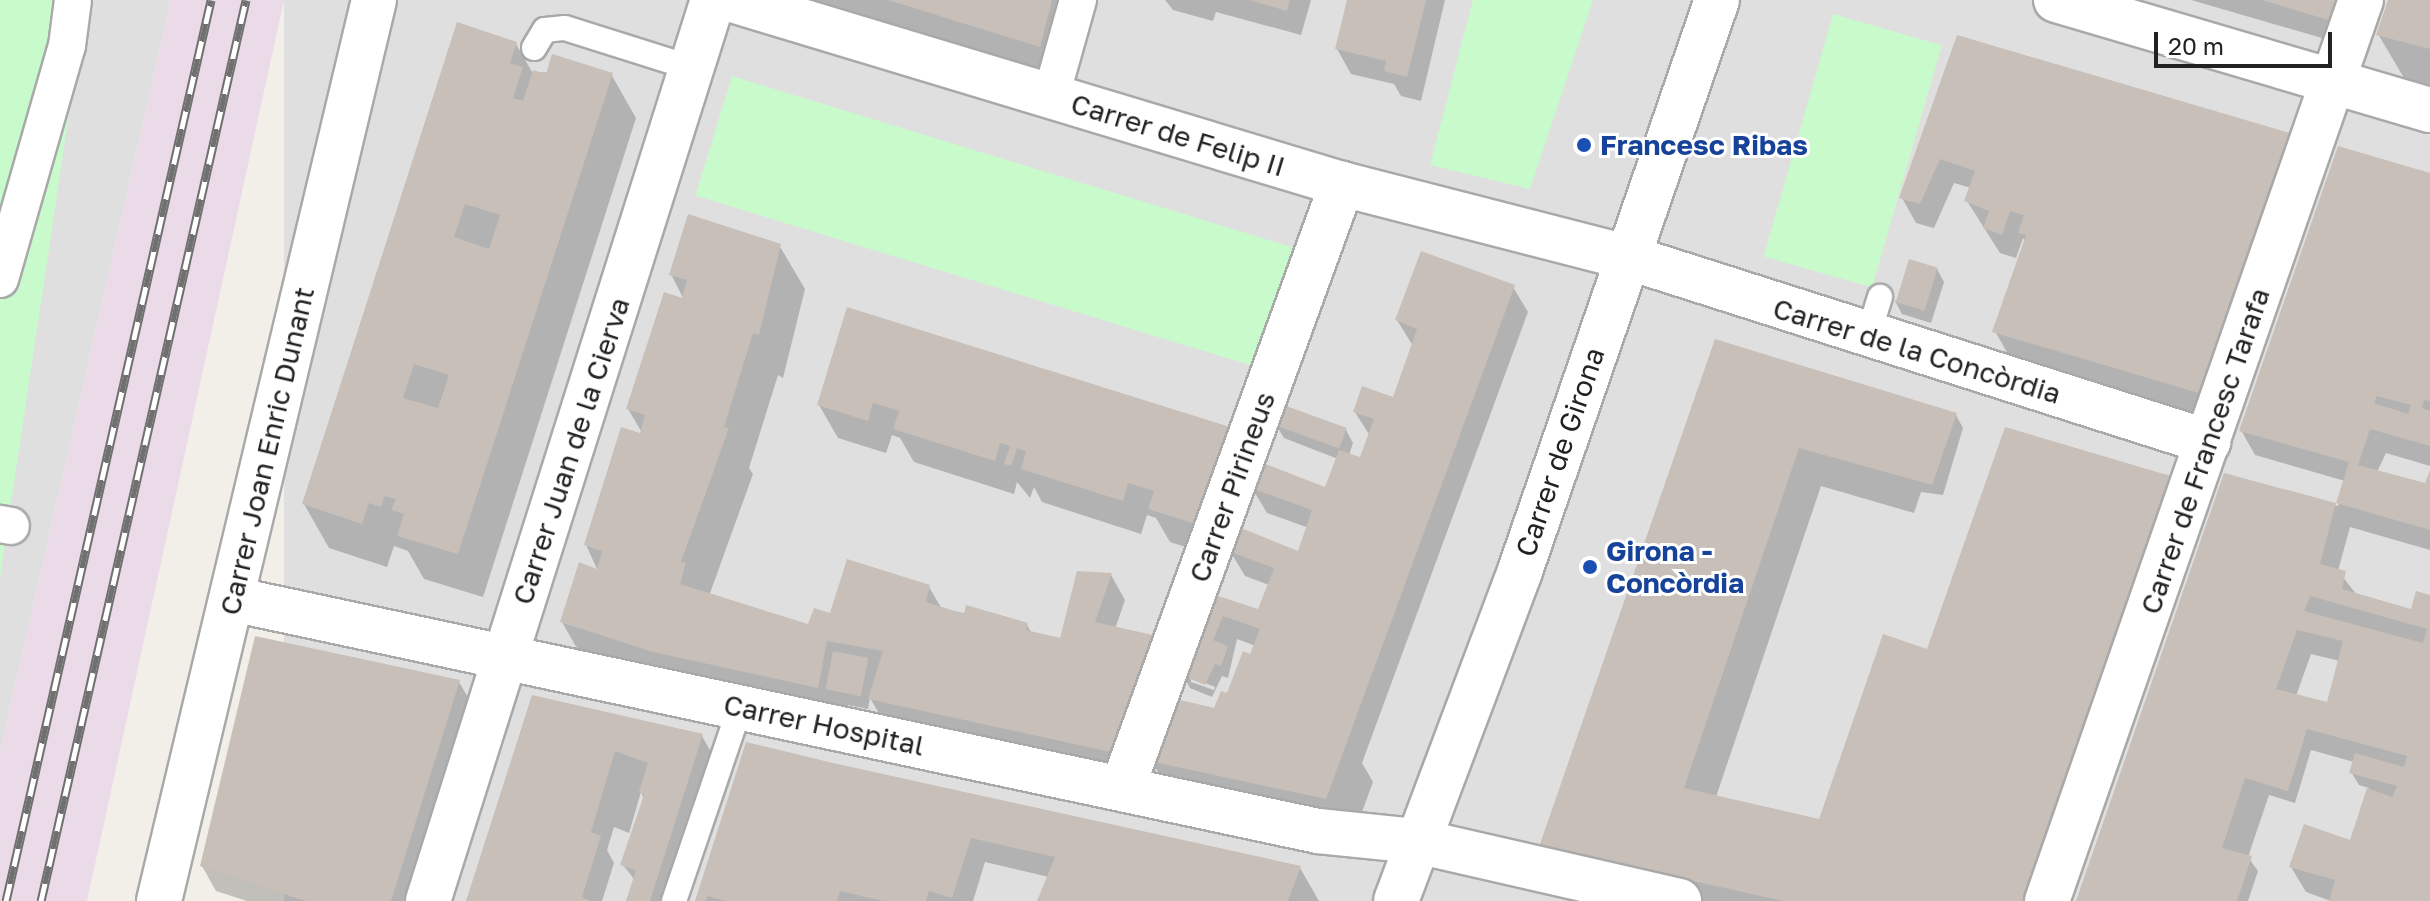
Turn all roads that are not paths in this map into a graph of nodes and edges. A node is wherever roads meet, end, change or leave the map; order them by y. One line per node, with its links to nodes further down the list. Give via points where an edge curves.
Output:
1 (73, 0): 16 (street, via 67,46)
2 (374, 0): 18 (street, Carrer Joan Enric Dunant)
3 (713, 0): 10 (street, Carrer Juan de la Cierva)
4 (732, 0): 12 (street, Carrer de Felip II)
5 (1078, 0): 12 (street)
6 (1717, 0): 15 (street, Carrer de Girona)
7 (2056, 0): 11 (street)
8 (2361, 0): 11 (street, Carrer de Francesc Tarafa)
9 (534, 48): 10 (lane, via 545,30 565,28)
10 (692, 68): 19 (street, Carrer Juan de la Cierva)
11 (2334, 80): 13 (street); 17 (street, Carrer de Francesc Tarafa)
12 (1051, 96): 14 (street, Carrer de Felip II)
13 (2430, 110)
14 (1342, 184): 15 (street, Carrer de Felip II); 21 (street, Carrer Pirineus)
15 (1627, 257): 17 (street, Carrer de la Concòrdia, via 1874,317); 22 (street, Carrer de Girona, via 1520,571)
16 (0, 279)
17 (2208, 442): 28 (street, Carrer de Francesc Tarafa)
18 (232, 599): 19 (street, Carrer Hospital); 23 (street, Carrer Joan Enric Dunant)
19 (505, 657): 20 (street, Carrer Hospital); 24 (street, Carrer Juan de la Cierva)
20 (740, 707): 21 (street, Carrer Hospital); 25 (lane)
21 (1122, 789): 22 (street, Carrer Hospital, via 1318,831)
22 (1417, 841): 26 (street, Carrer de Girona); 27 (street, Carrer Hospital)
23 (159, 901)
24 (428, 901)
25 (674, 901)
26 (1396, 901)
27 (1679, 901)
28 (2047, 901)

